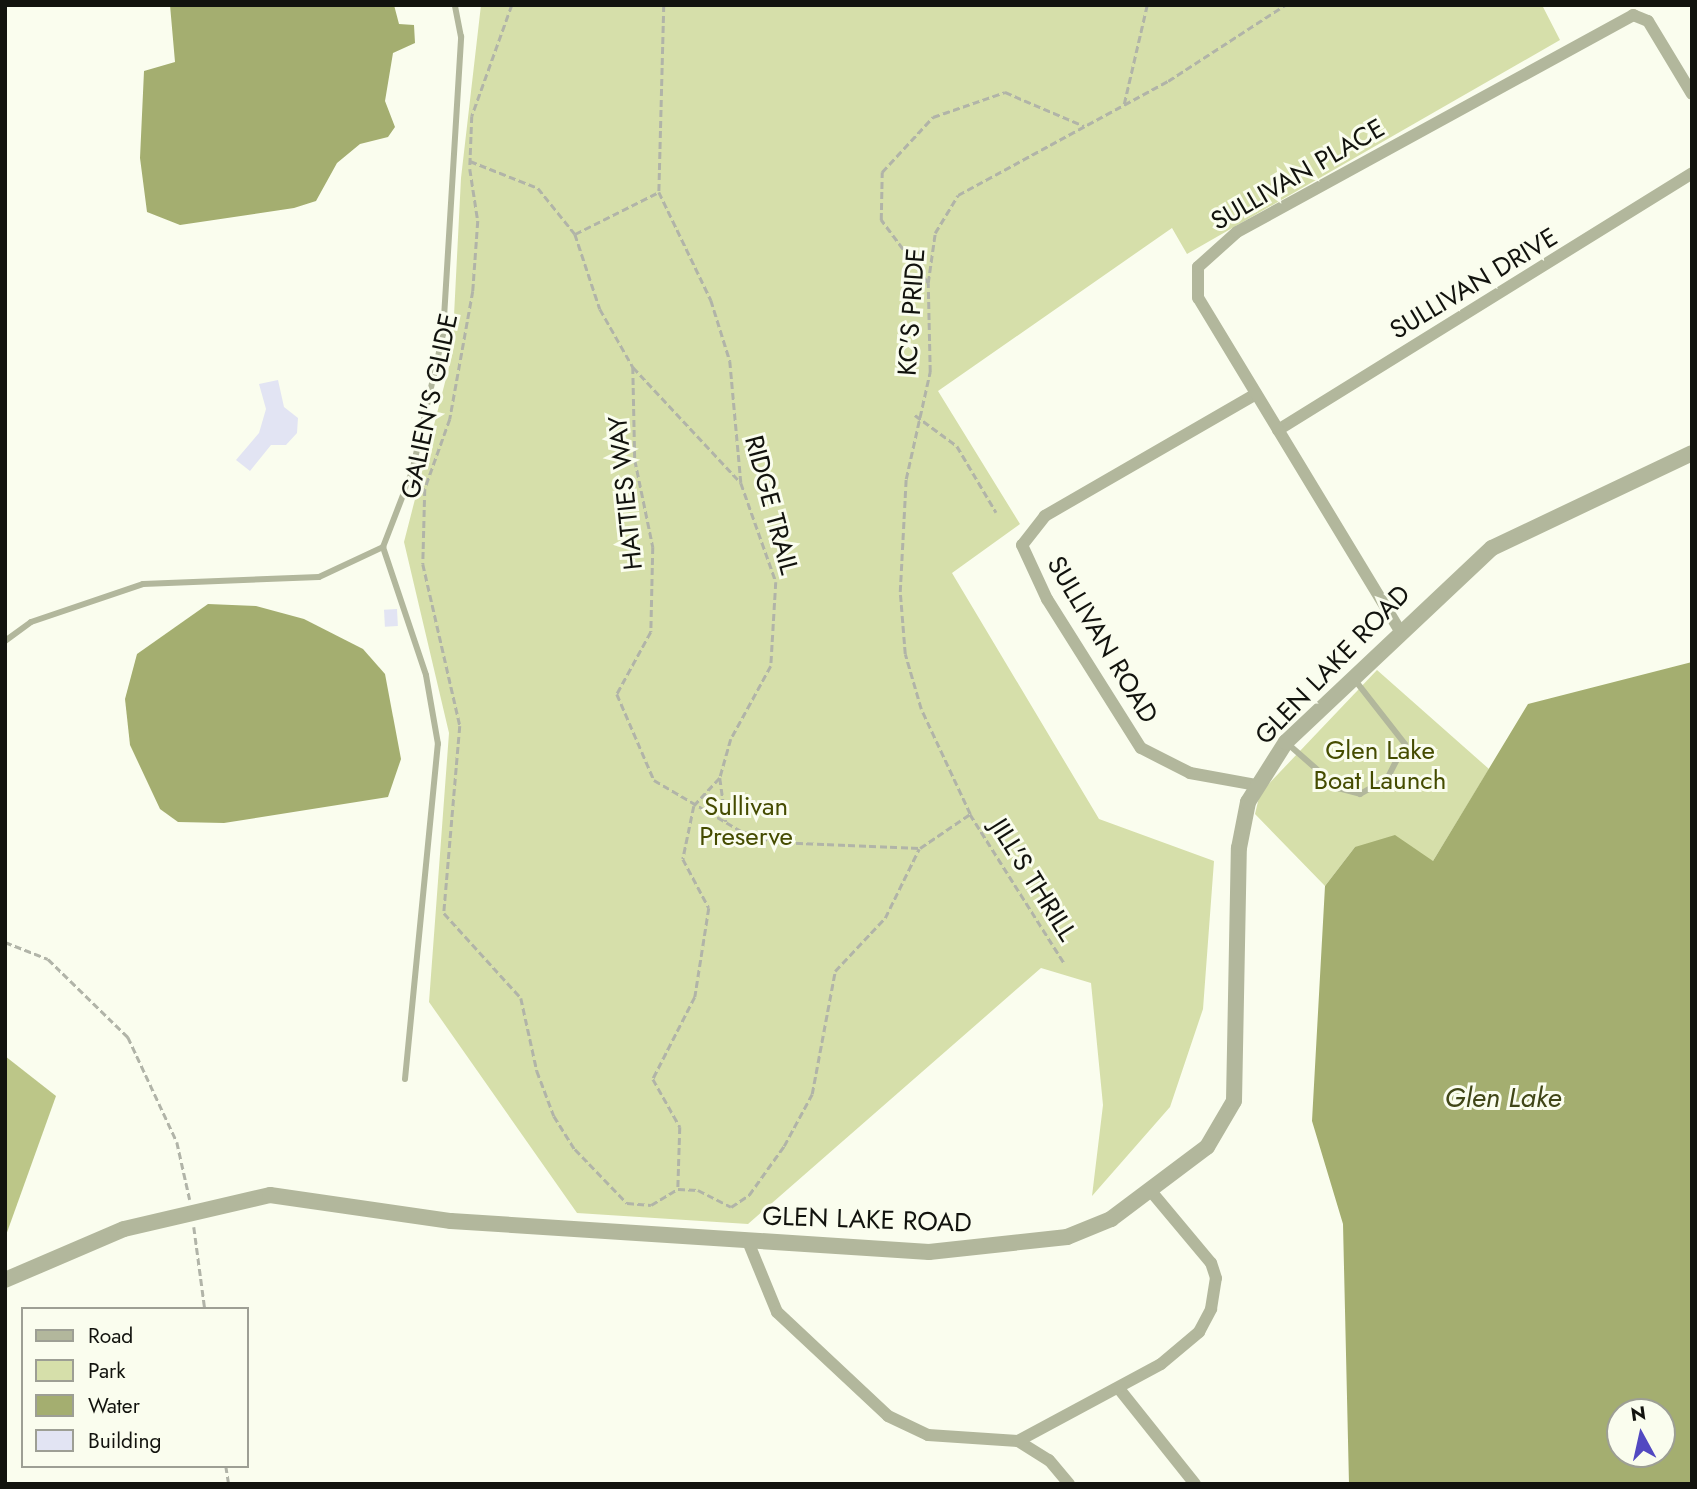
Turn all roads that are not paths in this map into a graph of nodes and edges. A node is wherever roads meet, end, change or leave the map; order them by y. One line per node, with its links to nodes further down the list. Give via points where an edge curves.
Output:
1 (455, 5): 7 (lane, via 461,37 443,334 412,472)
2 (1692, 94): 4 (street, SULLIVAN PLACE, via 1647,22 1633,15 1237,232 1207,254 1196,286)
3 (1692, 173): 5 (street, SULLIVAN DRIVE)
4 (1256, 394): 5 (street, SULLIVAN PLACE); 12 (street, SULLIVAN ROAD, via 1045,516 1022,545 1046,598 1140,748 1190,773)
5 (1278, 430): 8 (street, SULLIVAN PLACE)
6 (1692, 453): 8 (street, GLEN LAKE ROAD, via 1492,548)
7 (383, 547): 9 (lane, via 319,577 143,584 31,622); 13 (lane, via 426,676 438,744)
8 (1399, 631): 10 (street, GLEN LAKE ROAD)
9 (5, 640)
10 (1353, 678): 11 (street, GLEN LAKE ROAD); 11 (lane, via 1405,744 1387,779 1360,794 1338,788)
11 (1286, 742): 12 (street, GLEN LAKE ROAD)
12 (1257, 785): 14 (street, GLEN LAKE ROAD, via 1238,848 1234,1101 1207,1147)
13 (405, 1079)
14 (1150, 1190): 15 (street, GLEN LAKE ROAD, via 1111,1219 1067,1237 1010,1247 929,1252); 17 (street, via 1194,1238 1216,1279 1211,1309 1199,1332)
15 (747, 1239): 16 (street, GLEN LAKE ROAD, via 451,1221 318,1197 270,1195 192,1209 124,1229); 18 (street, via 777,1312 888,1416 928,1435)
16 (5, 1280)
17 (1120, 1390): 18 (street); 20 (street)
18 (1018, 1441): 19 (street)
19 (1069, 1484)
20 (1195, 1484)

